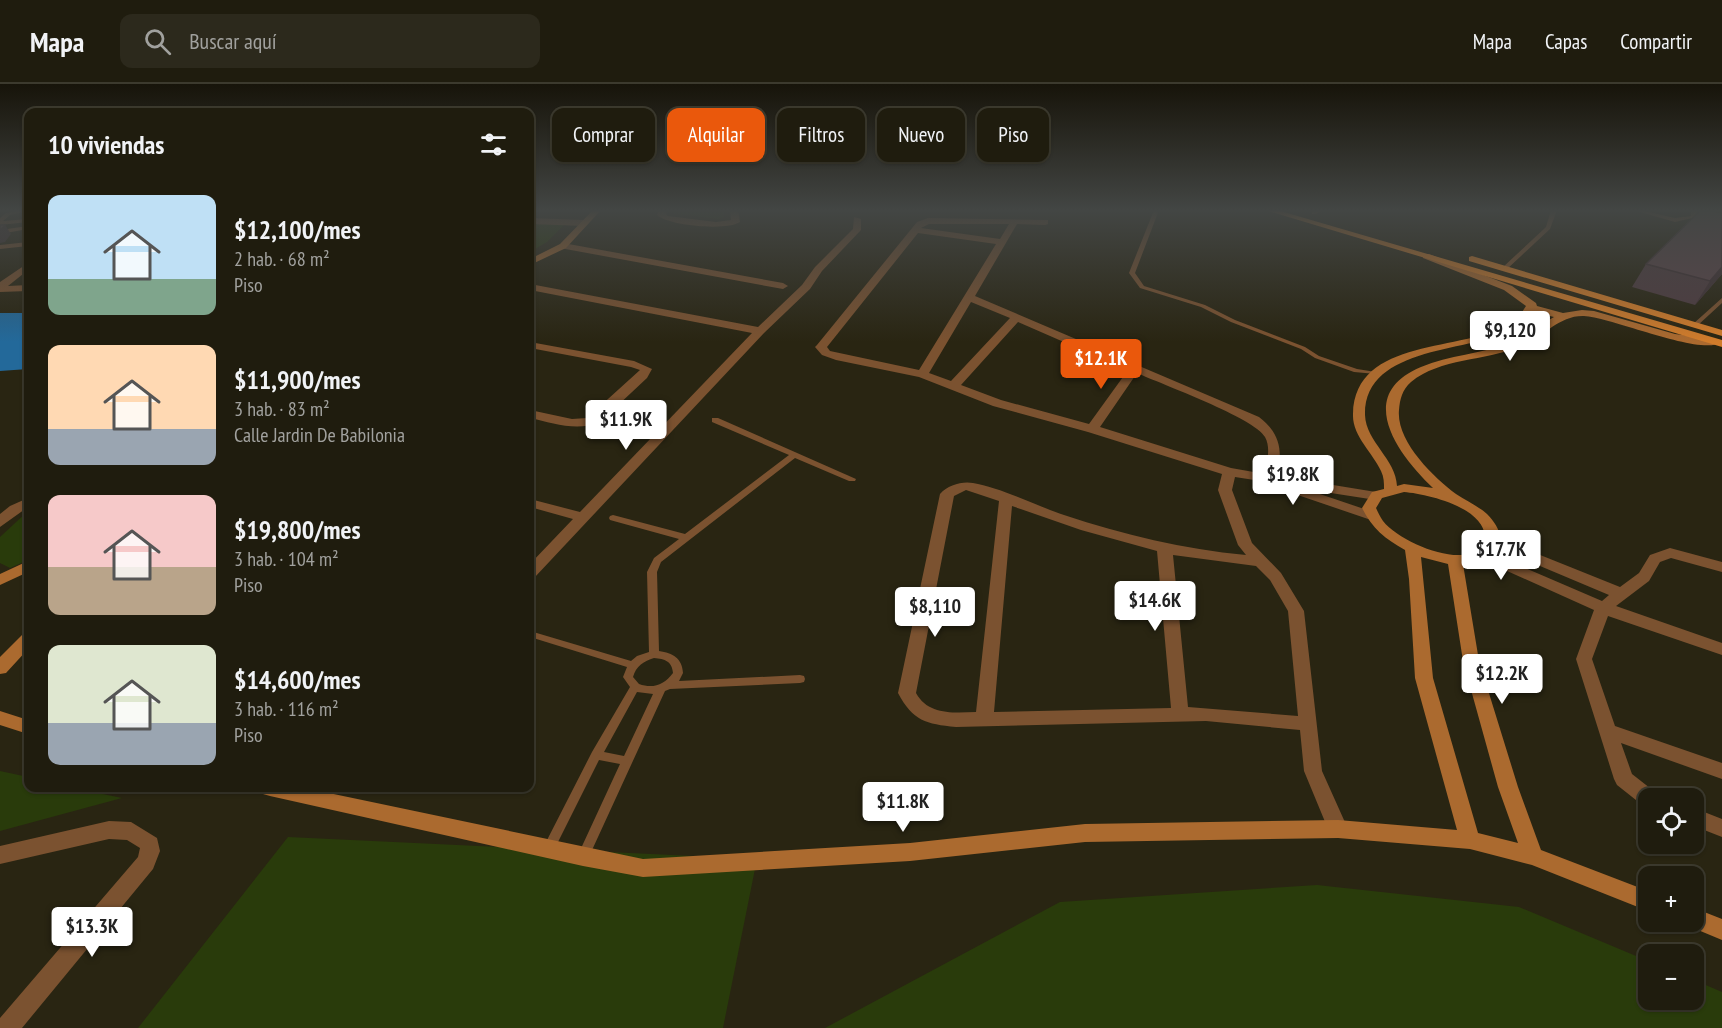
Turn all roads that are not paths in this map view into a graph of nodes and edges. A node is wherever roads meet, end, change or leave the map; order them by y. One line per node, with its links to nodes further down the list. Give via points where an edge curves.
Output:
1 (607, 254): 12 (street)
2 (833, 254): 22 (street, via 806,287)
3 (896, 254): 27 (street, via 821,347 840,358)
4 (996, 254): 16 (street)
5 (1139, 254): 26 (lane, via 1132,273 1142,287 1203,306 1317,357)
6 (1419, 254): 9 (main road)
7 (1456, 254): 11 (main road)
8 (1520, 254): 11 (lane)
9 (1426, 256): 18 (street, via 1508,288); 23 (main road)
10 (24, 269): 13 (street)
11 (1504, 269): 21 (main road)
12 (783, 286)
13 (0, 288): 14 (street)
14 (24, 288)
15 (534, 288): 22 (street)
16 (969, 297): 20 (street); 27 (street)
17 (1720, 303): 21 (lane)
18 (1530, 308): 19 (street); 26 (street, via 1515,325 1404,357)
19 (1560, 316): 23 (street, via 1608,316 1674,337); 28 (street, via 1515,346 1461,358)
20 (1016, 318): 25 (street); 29 (street)
21 (1695, 325): 23 (main road)
22 (760, 331): 44 (street)
23 (1720, 340)
24 (534, 346): 30 (street, via 646,369 596,419 572,423)
25 (1135, 368): 32 (street); 36 (street, via 1256,420 1269,430 1276,445)
26 (1374, 373): 28 (street); 37 (street, via 1360,400 1359,416 1374,451 1389,473)
27 (922, 374): 29 (street)
28 (1402, 382): 39 (street, via 1391,412 1395,432 1411,458)
29 (954, 386): 32 (street, via 997,403)
30 (534, 415)
31 (715, 420): 33 (lane)
32 (1092, 429): 34 (street)
33 (795, 454): 35 (lane); 47 (lane)
34 (1229, 472): 36 (street); 53 (street, via 1225,490 1236,523 1245,545)
35 (852, 479)
36 (1271, 480): 38 (street); 43 (street)
37 (1391, 489): 38 (street); 39 (street, via 1419,489)
38 (1376, 496): 43 (street, via 1370,505)
39 (1451, 497): 48 (street, via 1484,518 1492,530)
40 (1006, 499): 49 (street, via 1067,522); 71 (street); 71 (street, via 964,486 947,494 907,693 913,707 930,717)
41 (534, 503): 44 (street)
42 (24, 504): 46 (street)
43 (1371, 516): 50 (street, via 1379,528)
44 (584, 518): 56 (street)
45 (613, 518): 47 (lane)
46 (0, 522)
47 (684, 537): 63 (lane, via 662,554 652,572)
48 (1493, 541): 51 (street, via 1490,549); 58 (street)
49 (1164, 547): 53 (street); 69 (street)
50 (1412, 549): 52 (street); 83 (street, via 1424,678)
51 (1481, 554): 52 (street); 59 (street)
52 (1455, 559): 86 (street, via 1471,661)
53 (1261, 561): 72 (street, via 1276,577 1296,611)
54 (1722, 567): 58 (street, via 1670,553 1655,559 1644,577)
55 (24, 568): 57 (street)
56 (534, 569)
57 (0, 580)
58 (1623, 595): 59 (street)
59 (1603, 608): 62 (street); 74 (street, via 1584,659)
60 (534, 635): 64 (lane)
61 (24, 643): 65 (street)
62 (1722, 649)
63 (654, 654): 64 (lane); 68 (lane, via 675,661 678,673)
64 (633, 665): 67 (lane, via 628,677)
65 (0, 668)
66 (800, 679): 68 (lane)
67 (635, 687): 68 (lane, via 647,691); 75 (lane)
68 (665, 687): 76 (lane)
69 (1179, 714): 71 (street); 72 (street)
70 (0, 718): 73 (street)
71 (984, 719)
72 (1307, 724): 82 (street, via 1313,771)
73 (24, 726)
74 (1608, 731): 77 (street); 78 (street, via 1624,780)
75 (596, 755): 76 (lane); 84 (lane)
76 (628, 760): 87 (lane)
77 (1722, 771)
78 (1638, 790)
79 (312, 792): 84 (street)
80 (1704, 821): 81 (street)
81 (1722, 828)
82 (1338, 829): 83 (street); 87 (street, via 1085,832 910,852 643,868)
83 (1470, 840): 86 (street)
84 (549, 848): 87 (street)
85 (0, 855): 91 (street, via 95,832 131,831 150,844 146,862)
86 (1533, 856): 88 (street)
87 (583, 857)
88 (1638, 897)
89 (1704, 922): 90 (street)
90 (1722, 930)
91 (7, 1028)

